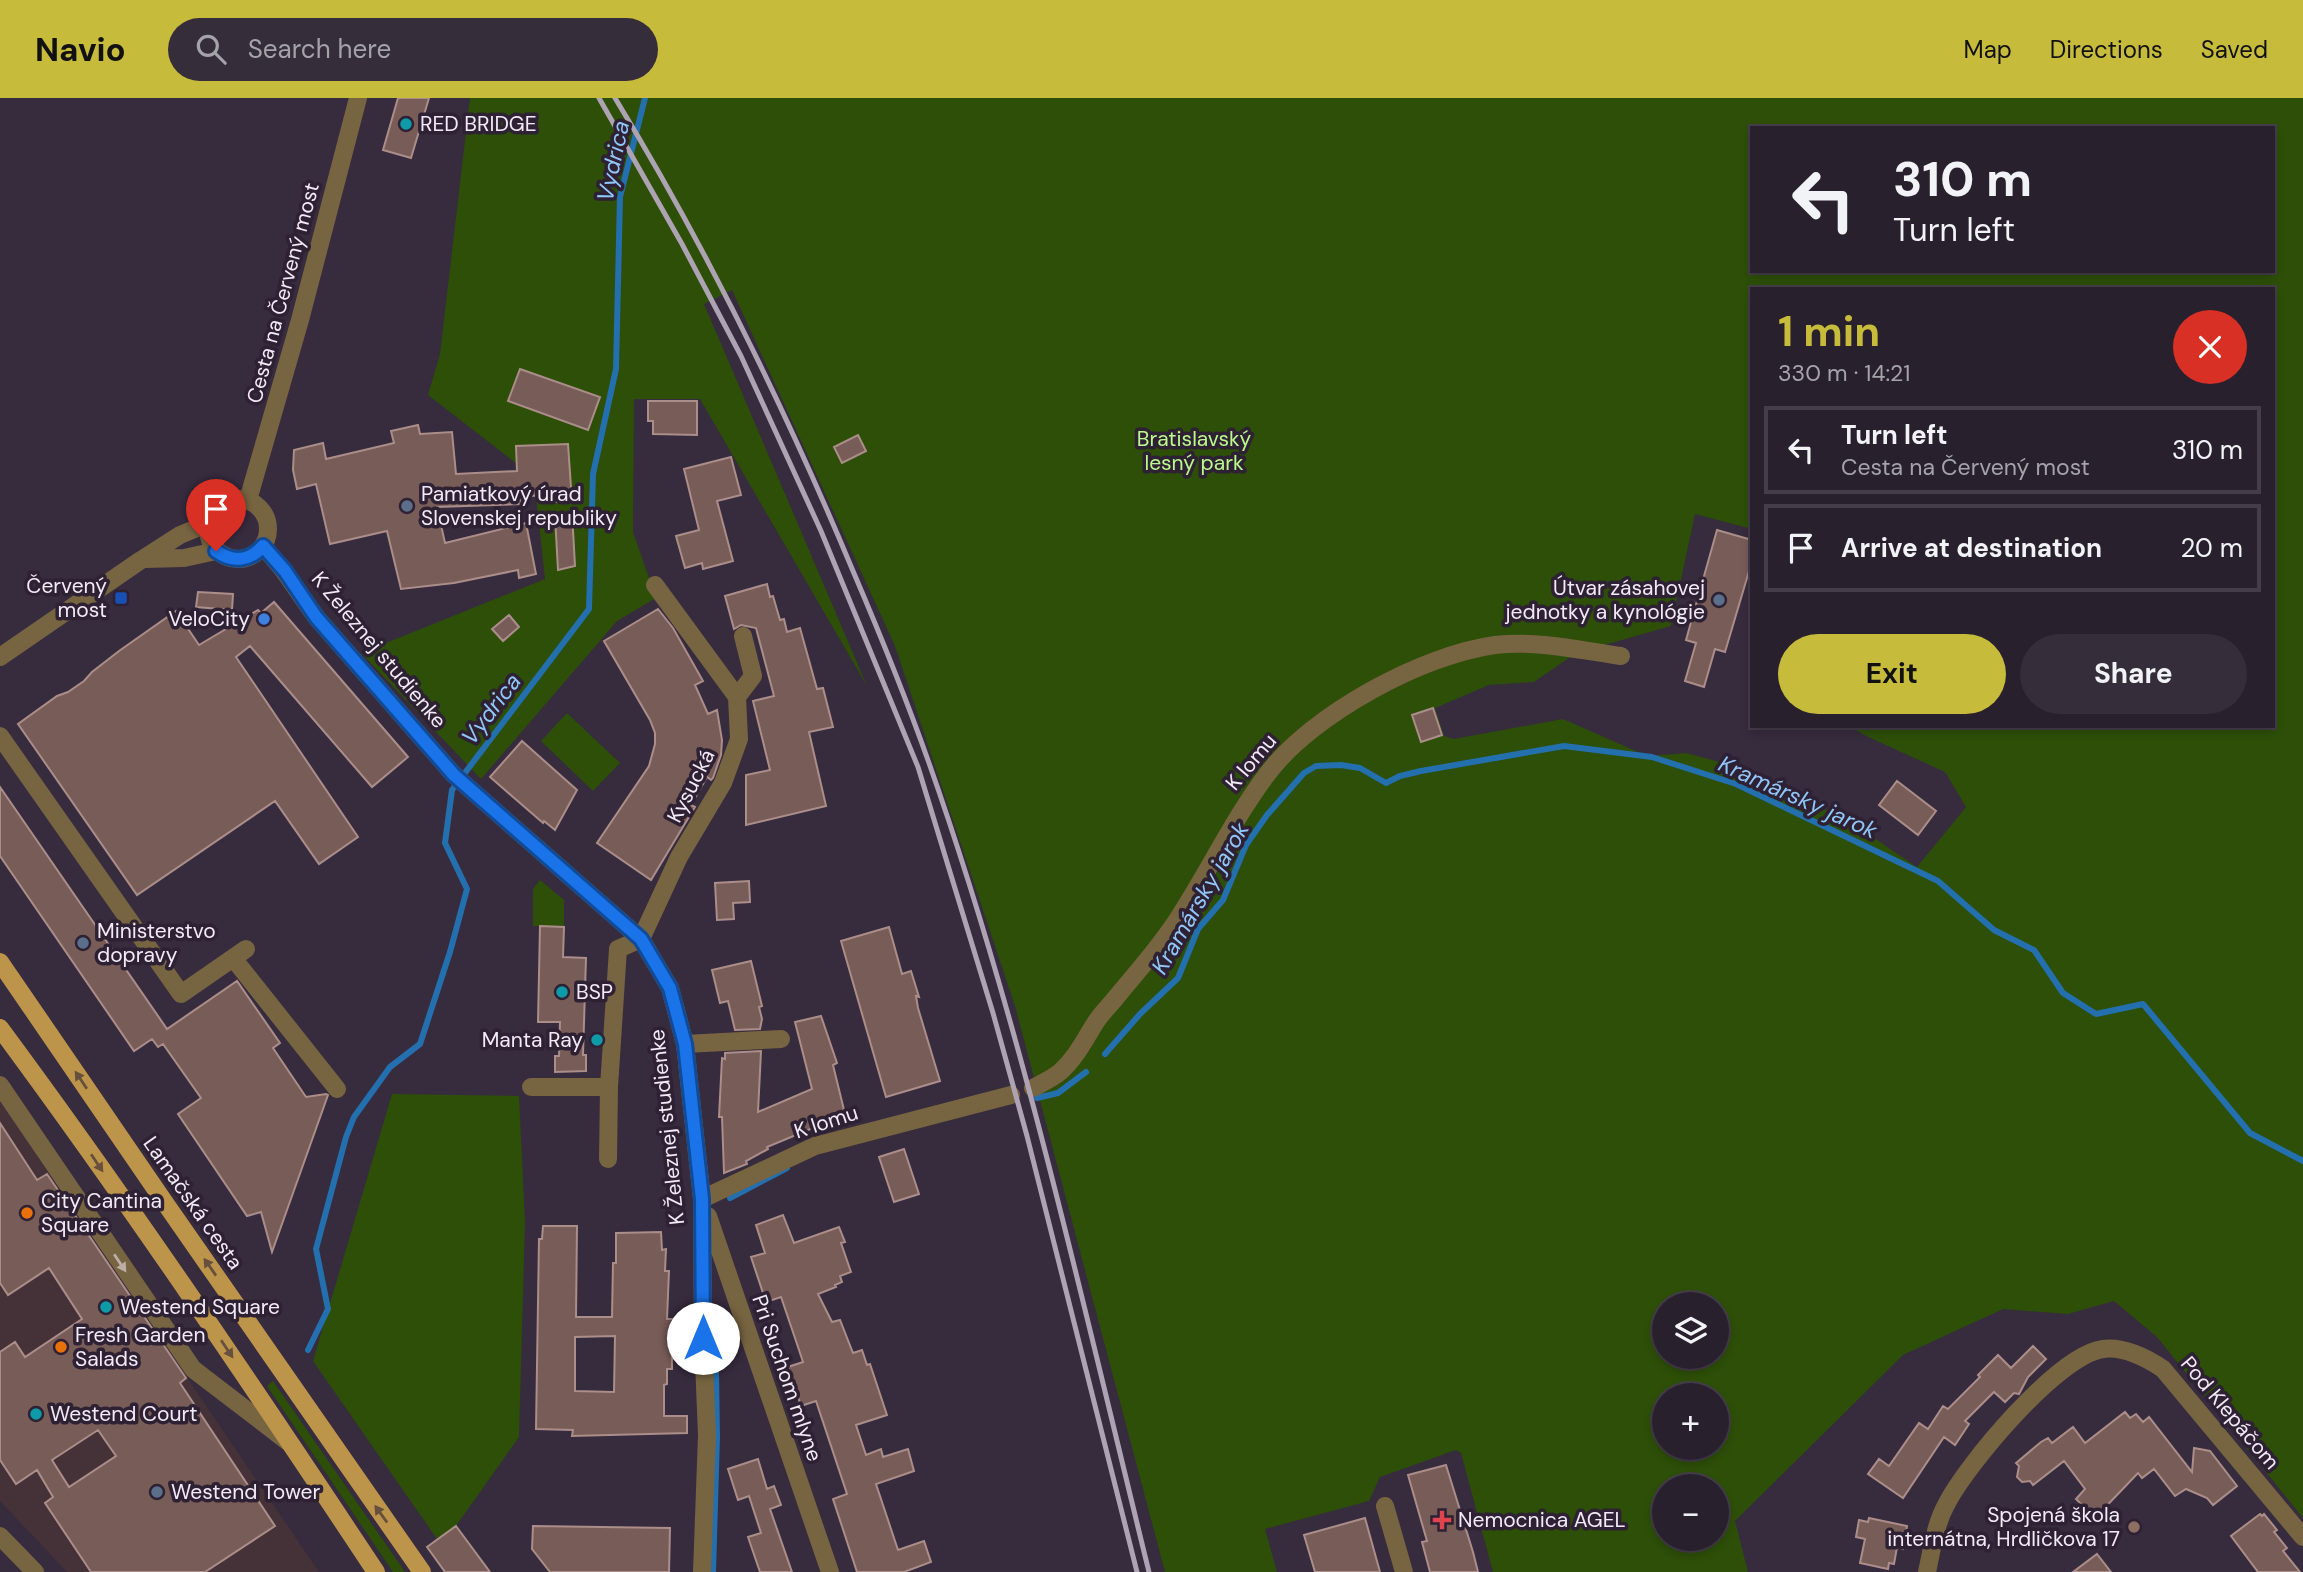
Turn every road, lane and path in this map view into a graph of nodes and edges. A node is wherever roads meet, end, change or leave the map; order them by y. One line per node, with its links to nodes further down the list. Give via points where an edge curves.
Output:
1 (358, 98): 2 (street, Cesta na Červený most)
2 (248, 500): 3 (street, via 224,502); 4 (street, via 266,518)
3 (207, 524): 5 (street); 6 (street)
4 (263, 546): 5 (street, via 241,559); 13 (street, K Železnej studienke, via 316,617 454,775)
5 (216, 551): 6 (street)
6 (141, 560): 10 (street)
7 (655, 584): 11 (street)
8 (743, 636): 11 (street, via 753,676)
9 (1621, 656): 22 (street, K lomu, via 1536,643 1494,645 1430,661 1338,711 1270,770 1149,960 1095,1022 1060,1072)
10 (0, 657)
11 (737, 697): 13 (street, Kysucká, via 739,739 723,783 679,857)
12 (0, 736): 21 (street, via 181,994 240,954)
13 (641, 939): 17 (street, K Železnej studienke, via 670,988); 20 (street, via 618,949)
14 (0, 962): 32 (main road, Lamačská cesta, one-way to 14)
15 (0, 1028): 26 (main road, one-way to 26)
16 (781, 1039): 17 (street)
17 (685, 1044): 25 (street, K Železnej studienke)
18 (0, 1084): 26 (street, one-way to 26, via 193,1369)
19 (531, 1087): 20 (street)
20 (609, 1087): 24 (street)
21 (337, 1088)
22 (1033, 1088)
23 (1011, 1095): 25 (street, K lomu, via 815,1146)
24 (608, 1159)
25 (702, 1199): 33 (street, K Železnej studienke, via 707,1434); 34 (street, Pri Suchom mlyne)
26 (290, 1443): 31 (main road)
27 (1385, 1506): 35 (street)
28 (0, 1536): 30 (street)
29 (2303, 1536): 36 (street, Pod Klepáčom, via 2163,1369 2138,1356 2102,1349 2067,1367 2038,1392 1978,1461 1946,1505)
30 (35, 1572)
31 (376, 1572)
32 (422, 1572)
33 (702, 1572)
34 (830, 1572)
35 (1404, 1572)
36 (1927, 1572)

